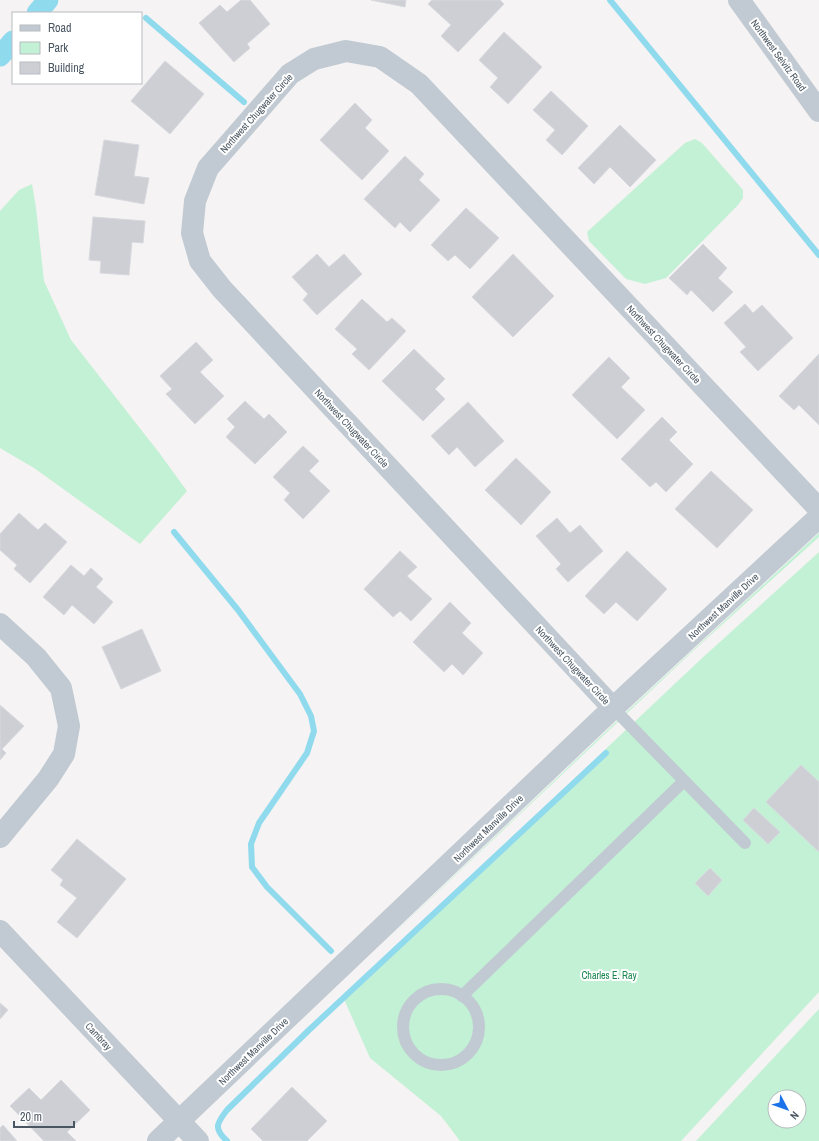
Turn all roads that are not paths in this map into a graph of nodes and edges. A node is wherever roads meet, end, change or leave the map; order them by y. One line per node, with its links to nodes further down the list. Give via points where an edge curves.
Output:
1 (739, 0): 2 (street, Northwest Selvitz Road)
2 (817, 103)
3 (819, 509): 6 (street, Northwest Chugwater Circle, via 419,84 380,57 346,51 314,59 290,74 208,168 195,201 192,233 200,262 222,289)
4 (819, 517): 6 (street, Northwest Manville Drive)
5 (0, 624): 8 (street, via 36,657 61,688 69,726 64,754 48,779)
6 (613, 708): 7 (lane); 12 (street, Northwest Manville Drive)
7 (684, 781): 9 (lane); 11 (lane)
8 (0, 837)
9 (745, 843)
10 (0, 931): 12 (street, Cambray)
11 (462, 996): 11 (lane, via 455,991 438,989 422,994 410,1005 404,1020 403,1032 409,1047 421,1059 434,1064 449,1064 463,1057 473,1046 478,1032 478,1018 471,1004)
12 (180, 1121): 13 (street, Northwest Manville Drive); 14 (street, Cambray)
13 (158, 1141)
14 (198, 1141)

